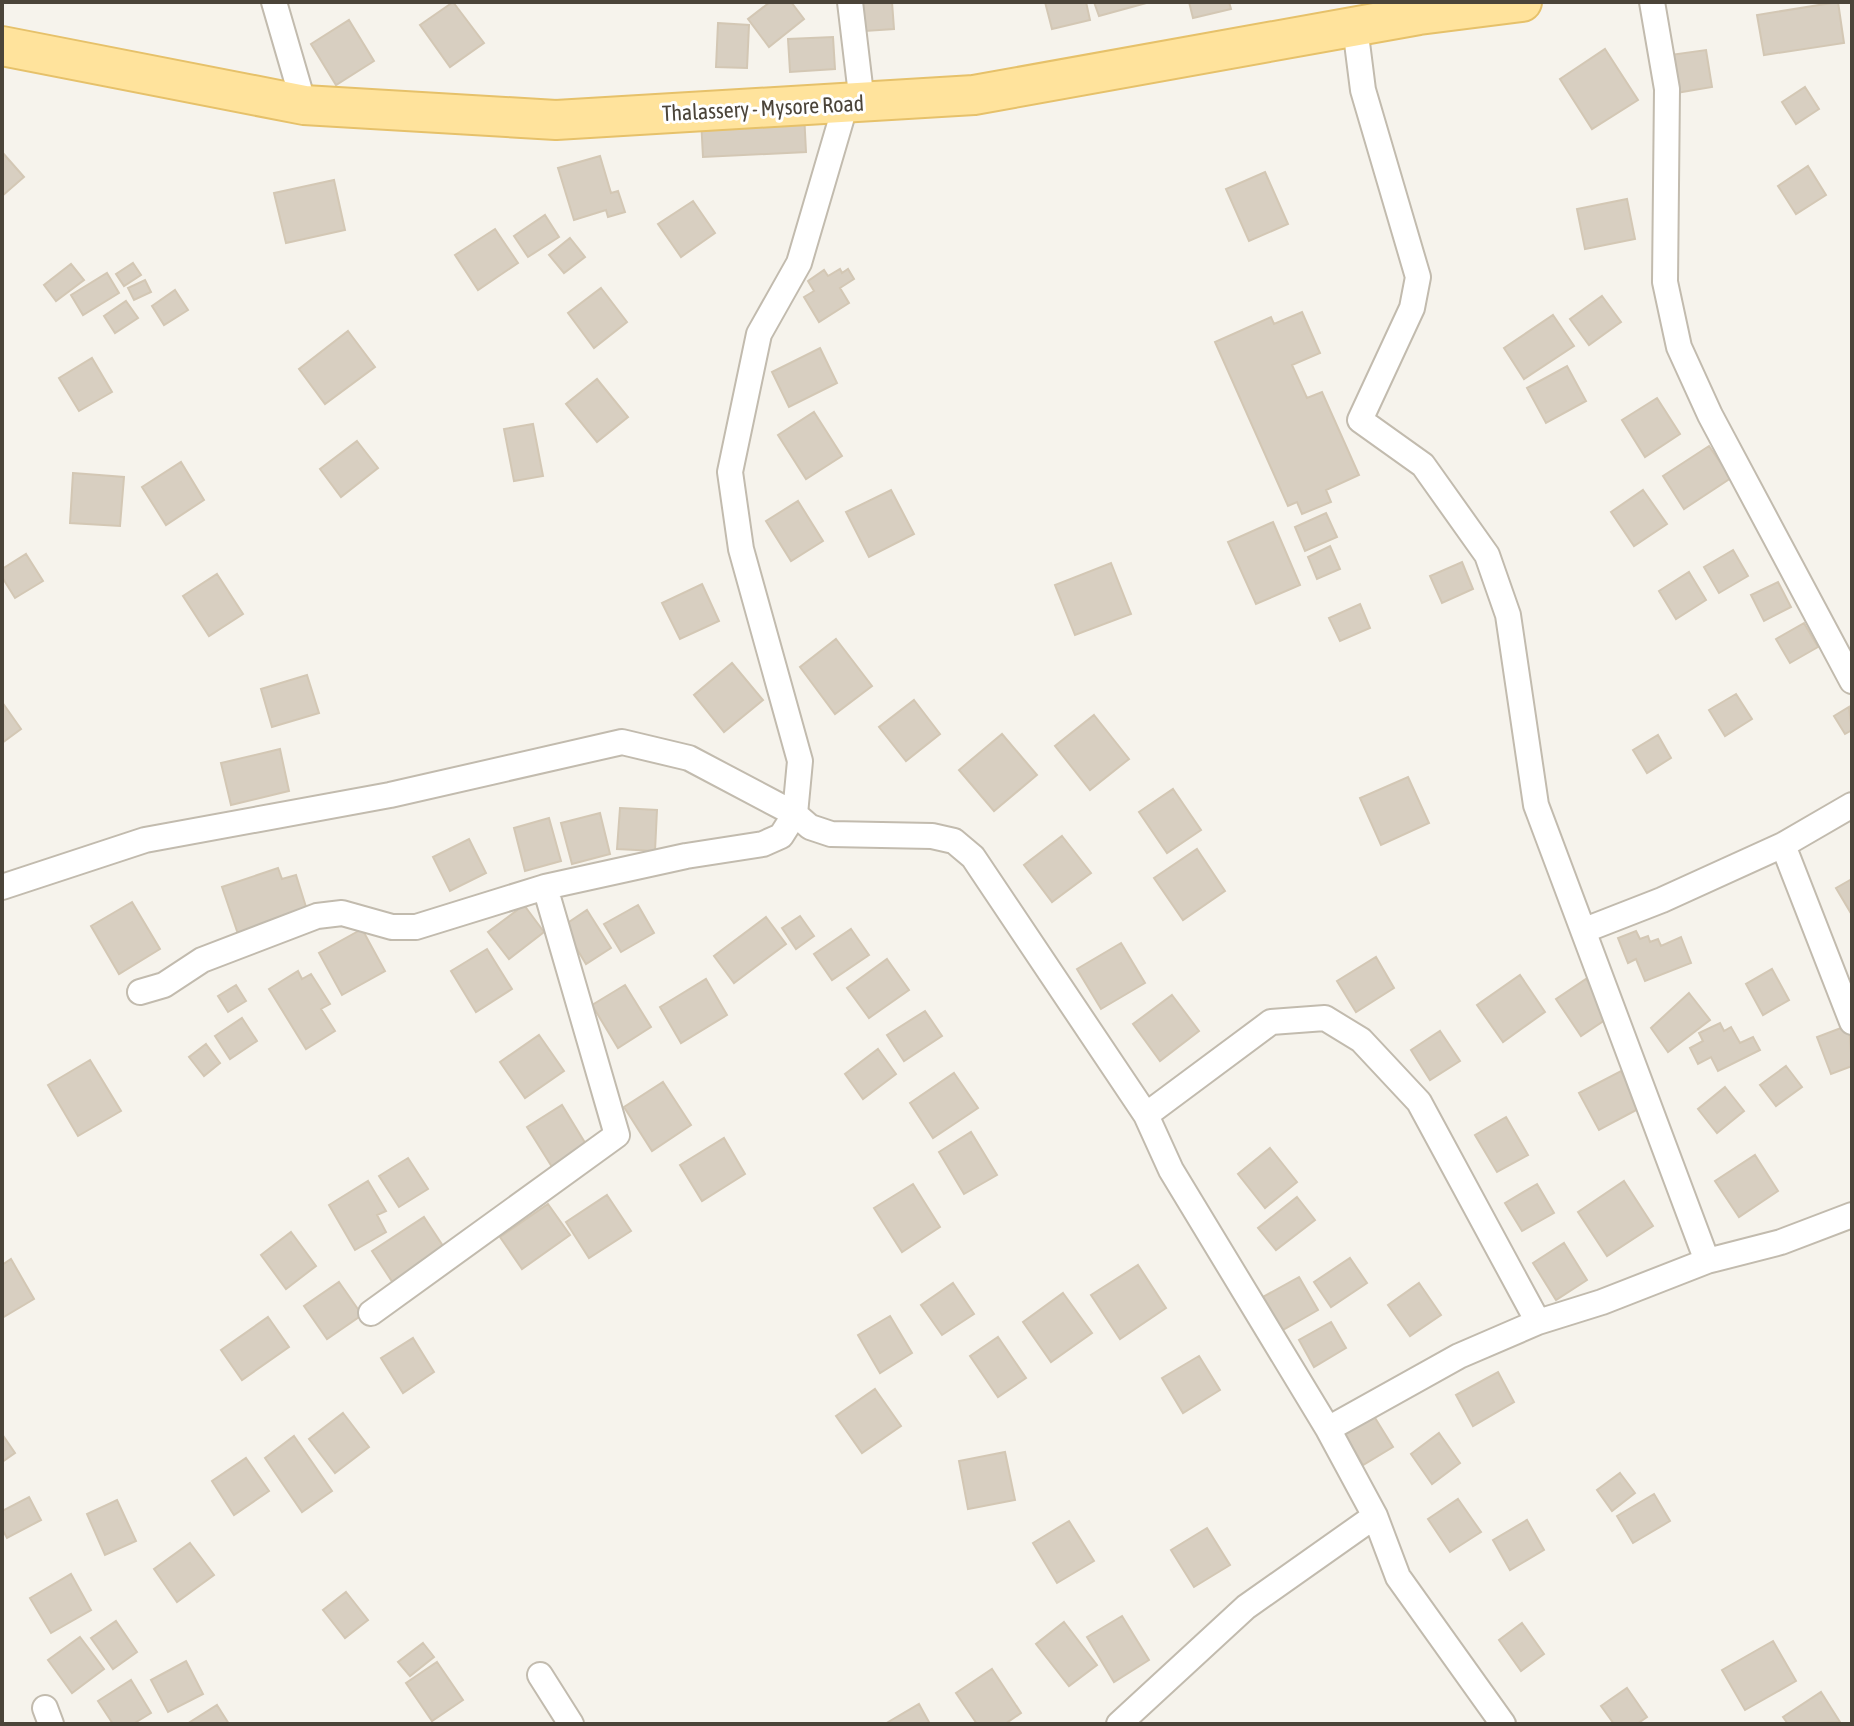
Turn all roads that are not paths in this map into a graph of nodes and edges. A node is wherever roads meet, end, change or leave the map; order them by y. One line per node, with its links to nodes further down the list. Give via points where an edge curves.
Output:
1 (274, 2): 8 (street)
2 (850, 2): 7 (street)
3 (1522, 2): 5 (main road, Thalassery - Mysore Road)
4 (1652, 2): 9 (street, via 1667,89 1665,282 1679,347)
5 (1355, 27): 7 (main road, Thalassery - Mysore Road, via 974,95); 15 (street, via 1363,90 1418,277 1412,308 1360,420 1423,465 1487,555 1508,615 1536,805)
6 (2, 46): 8 (main road, Thalassery - Mysore Road)
7 (854, 103): 8 (main road, Thalassery - Mysore Road, via 556,120); 11 (street, via 799,263 759,334 730,472 741,549 800,761)
8 (304, 105)
9 (1852, 681)
10 (1852, 805): 12 (street)
11 (795, 814): 13 (street, via 689,758 622,742 390,795 145,840); 14 (street, via 781,836 763,844); 18 (street, via 810,827 831,834 954,841 973,857)
12 (1783, 845): 15 (street); 17 (street)
13 (2, 887)
14 (545, 887): 16 (street, via 416,927 392,927 342,913 317,916 202,960 164,985); 21 (street, via 617,1135)
15 (1585, 930): 20 (street)
16 (140, 992)
17 (1852, 1022)
18 (1146, 1115): 22 (street, via 1271,1022 1325,1018 1361,1040 1419,1102); 23 (street, via 1171,1170)
19 (1852, 1215): 20 (street, via 1781,1242)
20 (1707, 1261): 22 (street)
21 (371, 1313)
22 (1538, 1322): 23 (street, via 1459,1356)
23 (1328, 1429): 24 (street)
24 (1375, 1516): 27 (street, via 1246,1607); 28 (street, via 1398,1577)
25 (540, 1675): 26 (street)
26 (571, 1724)
27 (1119, 1724)
28 (1503, 1724)

